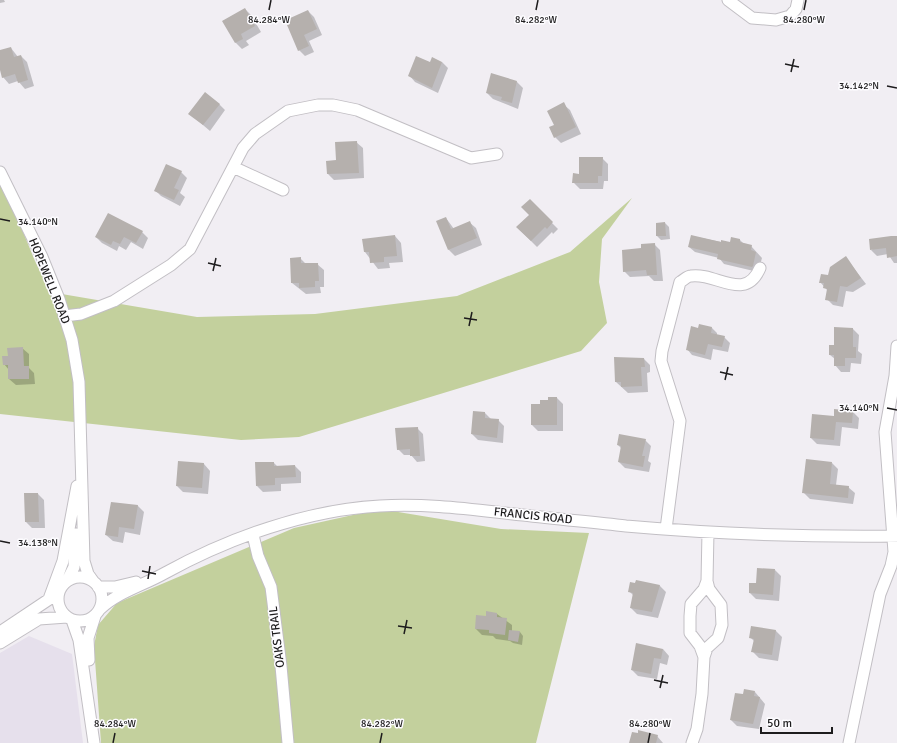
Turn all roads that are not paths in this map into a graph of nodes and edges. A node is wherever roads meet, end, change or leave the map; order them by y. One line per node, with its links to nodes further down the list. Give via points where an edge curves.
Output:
1 (728, 0): 2 (street, via 752,18 776,20 790,16 796,9)
2 (798, 0)
3 (497, 154): 4 (street, via 471,158 357,110 318,105 288,111 261,130 243,148)
4 (233, 167): 6 (street); 8 (street, via 190,249 114,301 81,314)
5 (0, 172): 8 (street, HOPEWELL ROAD, via 42,257)
6 (283, 190)
7 (760, 268): 12 (street, via 756,279 746,284 734,285 702,276 690,276 680,282 661,361 680,421)
8 (64, 316): 10 (street, HOPEWELL ROAD, via 72,340 79,382)
9 (897, 346): 15 (street, via 895,376 885,432)
10 (81, 468): 11 (street, HOPEWELL ROAD); 19 (street, HOPEWELL ROAD, via 84,561 88,574)
11 (77, 486): 18 (street, HOPEWELL ROAD, via 75,560); 21 (street, via 65,554)
12 (666, 529): 13 (street, FRANCIS ROAD); 14 (street, FRANCIS ROAD, via 448,507 398,505 321,513)
13 (708, 532): 15 (street, FRANCIS ROAD); 17 (street)
14 (253, 535): 16 (street, FRANCIS ROAD); 29 (street, OAKS TRAIL, via 273,598)
15 (895, 536): 31 (street, via 891,566 880,594)
16 (179, 566): 19 (street, FRANCIS ROAD, via 125,585 110,588); 22 (street, FRANCIS ROAD, via 116,598)
17 (707, 581): 26 (street, via 704,590 691,604 690,616 690,633 700,646); 26 (street, via 709,589 721,605 722,625 718,638 707,648)
18 (67, 582): 19 (street, via 80,577); 20 (street)
19 (96, 584): 22 (street, via 102,594)
20 (59, 592): 21 (street); 23 (street, via 59,606)
21 (49, 599): 24 (street)
22 (98, 613): 23 (street, via 84,621); 27 (street, via 89,631 88,643)
23 (69, 619): 25 (street, via 39,620); 27 (street, via 79,640)
24 (0, 632)
25 (0, 643)
26 (704, 657): 30 (street, via 702,694 697,729)
27 (92, 730): 28 (street)
28 (94, 743)
29 (288, 743)
30 (692, 743)
31 (849, 743)

